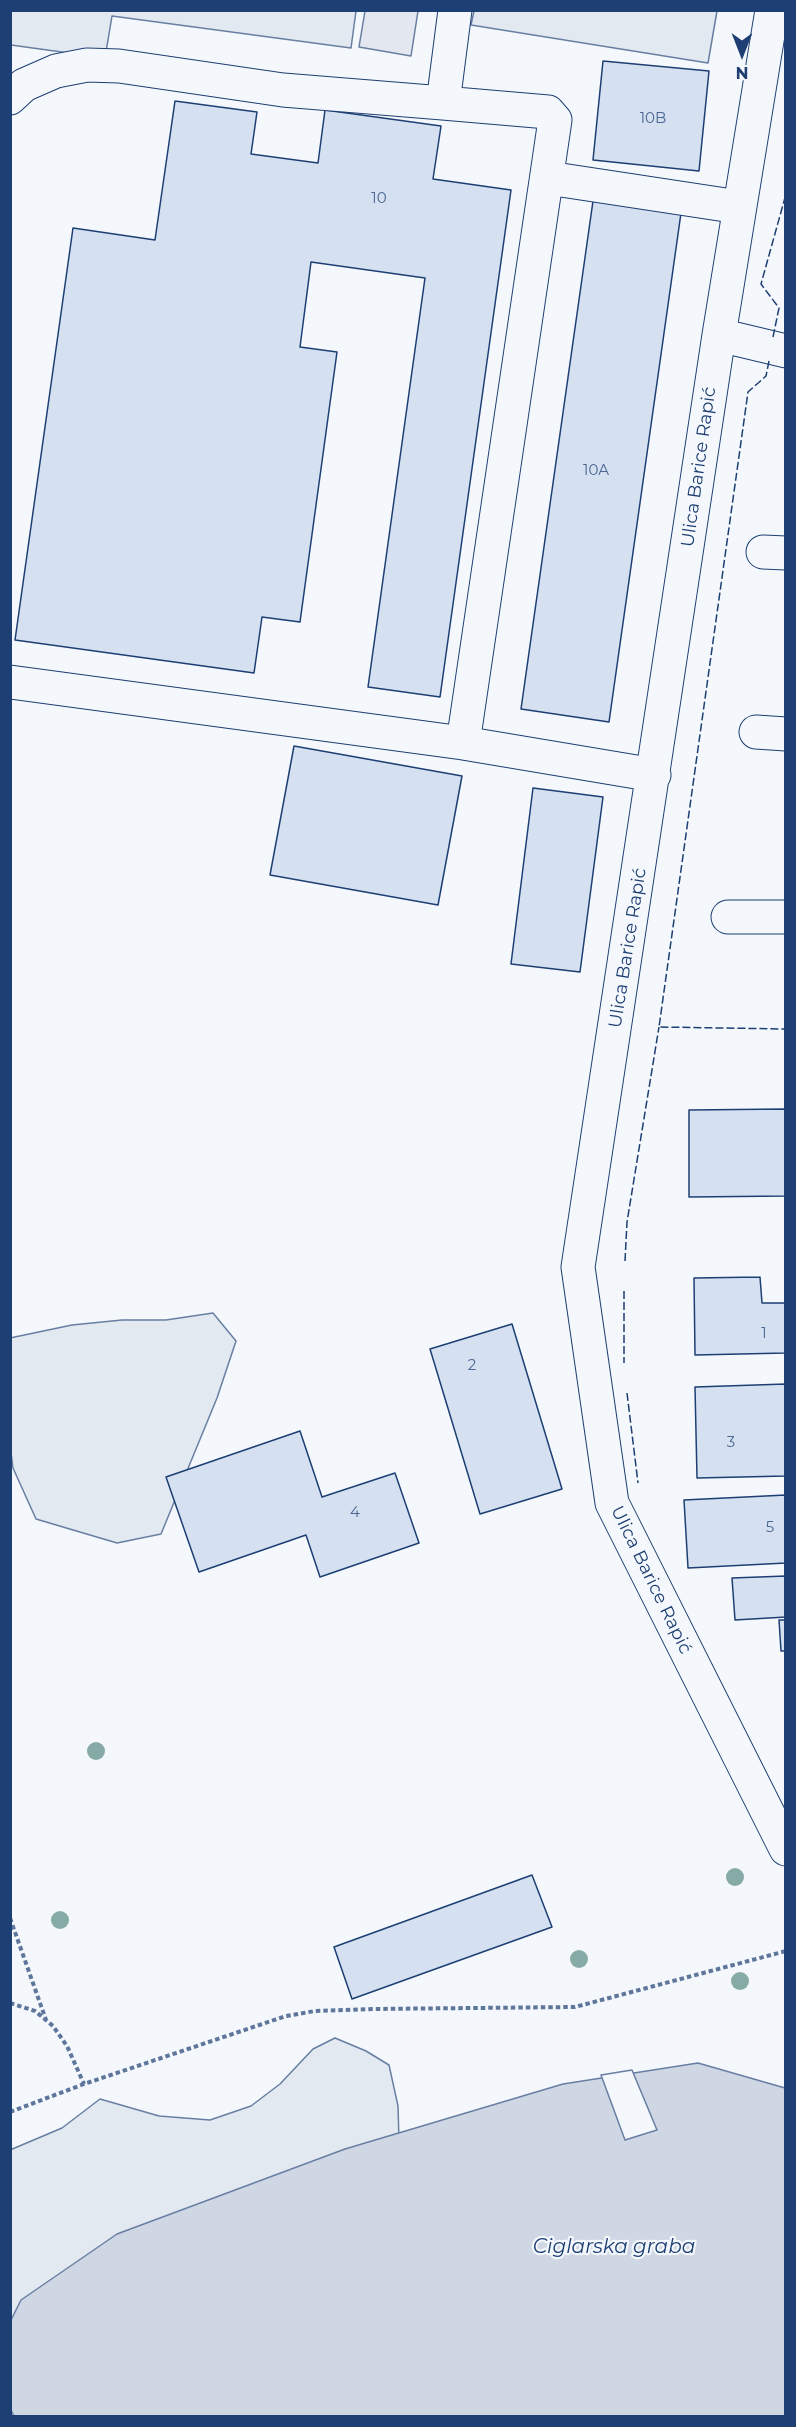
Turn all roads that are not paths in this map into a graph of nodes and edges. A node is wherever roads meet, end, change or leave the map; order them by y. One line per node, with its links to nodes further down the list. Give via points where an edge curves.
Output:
1 (455, 10): 4 (street)
2 (772, 10): 6 (street, Ulica Barice Rapić)
3 (10, 98): 4 (street, via 24,85 56,70 87,65 119,66 283,90)
4 (443, 103): 5 (street, via 552,115 555,120)
5 (548, 178): 6 (street); 10 (street)
6 (739, 207): 7 (street, Ulica Barice Rapić)
7 (719, 335): 8 (street); 11 (street, Ulica Barice Rapić)
8 (786, 351)
9 (10, 682): 10 (street)
10 (463, 743): 11 (street)
11 (654, 775): 14 (street, Ulica Barice Rapić, via 578,1267 580,1285 612,1503)
12 (728, 917): 13 (street)
13 (786, 917)
14 (786, 1849)

